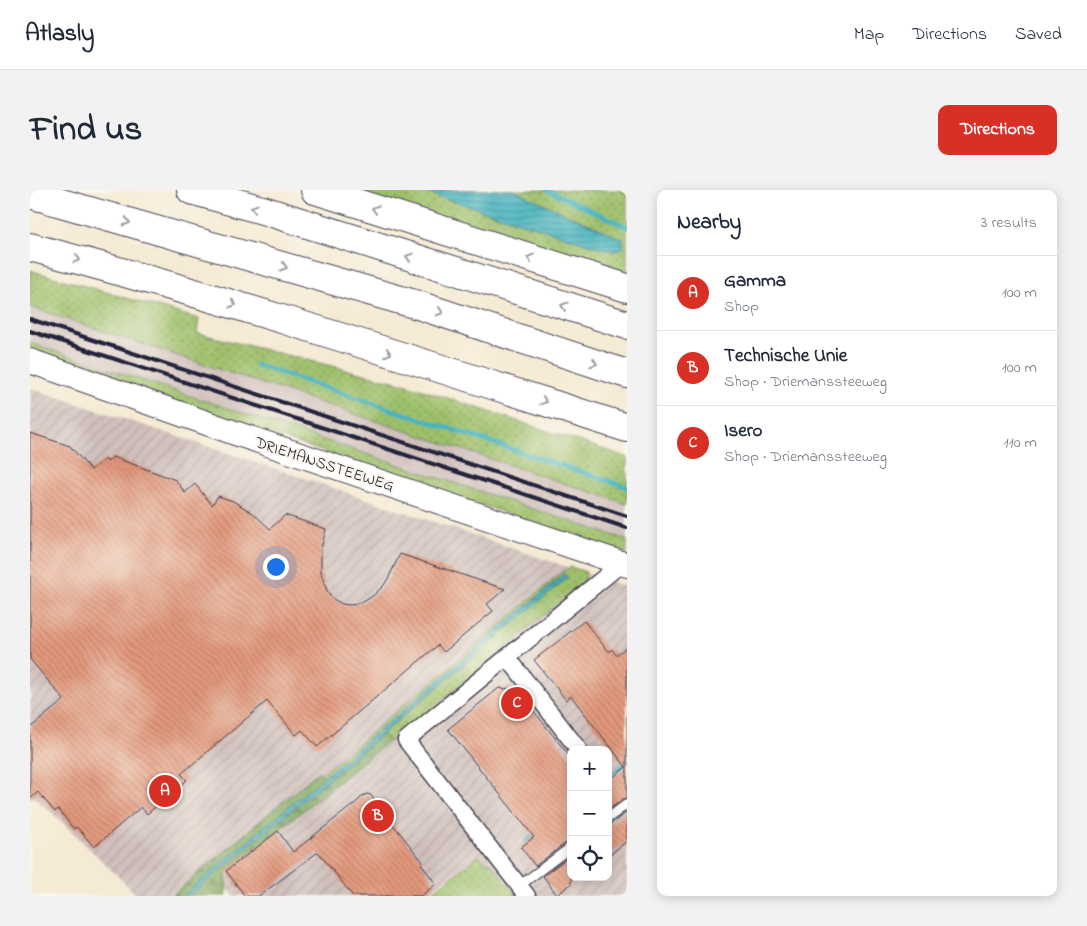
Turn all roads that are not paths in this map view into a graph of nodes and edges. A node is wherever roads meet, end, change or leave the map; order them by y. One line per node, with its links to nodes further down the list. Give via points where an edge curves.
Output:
1 (191, 190): 6 (highway, one-way to 1)
2 (315, 190): 5 (highway, one-way to 2)
3 (30, 194): 8 (highway, one-way to 8, via 418,305)
4 (30, 247): 9 (highway, one-way to 9, via 243,307)
5 (627, 288)
6 (627, 326)
7 (30, 362): 10 (main road, DRIEMANSSTEEWEG)
8 (627, 374)
9 (627, 428)
10 (624, 564): 11 (street, DRIEMANSSTEEWEG)
11 (508, 658): 12 (street); 16 (street, DRIEMANSSTEEWEG, via 406,740)
12 (576, 746)
13 (627, 804): 14 (lane)
14 (612, 815)
15 (567, 851): 16 (lane, DRIEMANSSTEEWEG)
16 (523, 891)

